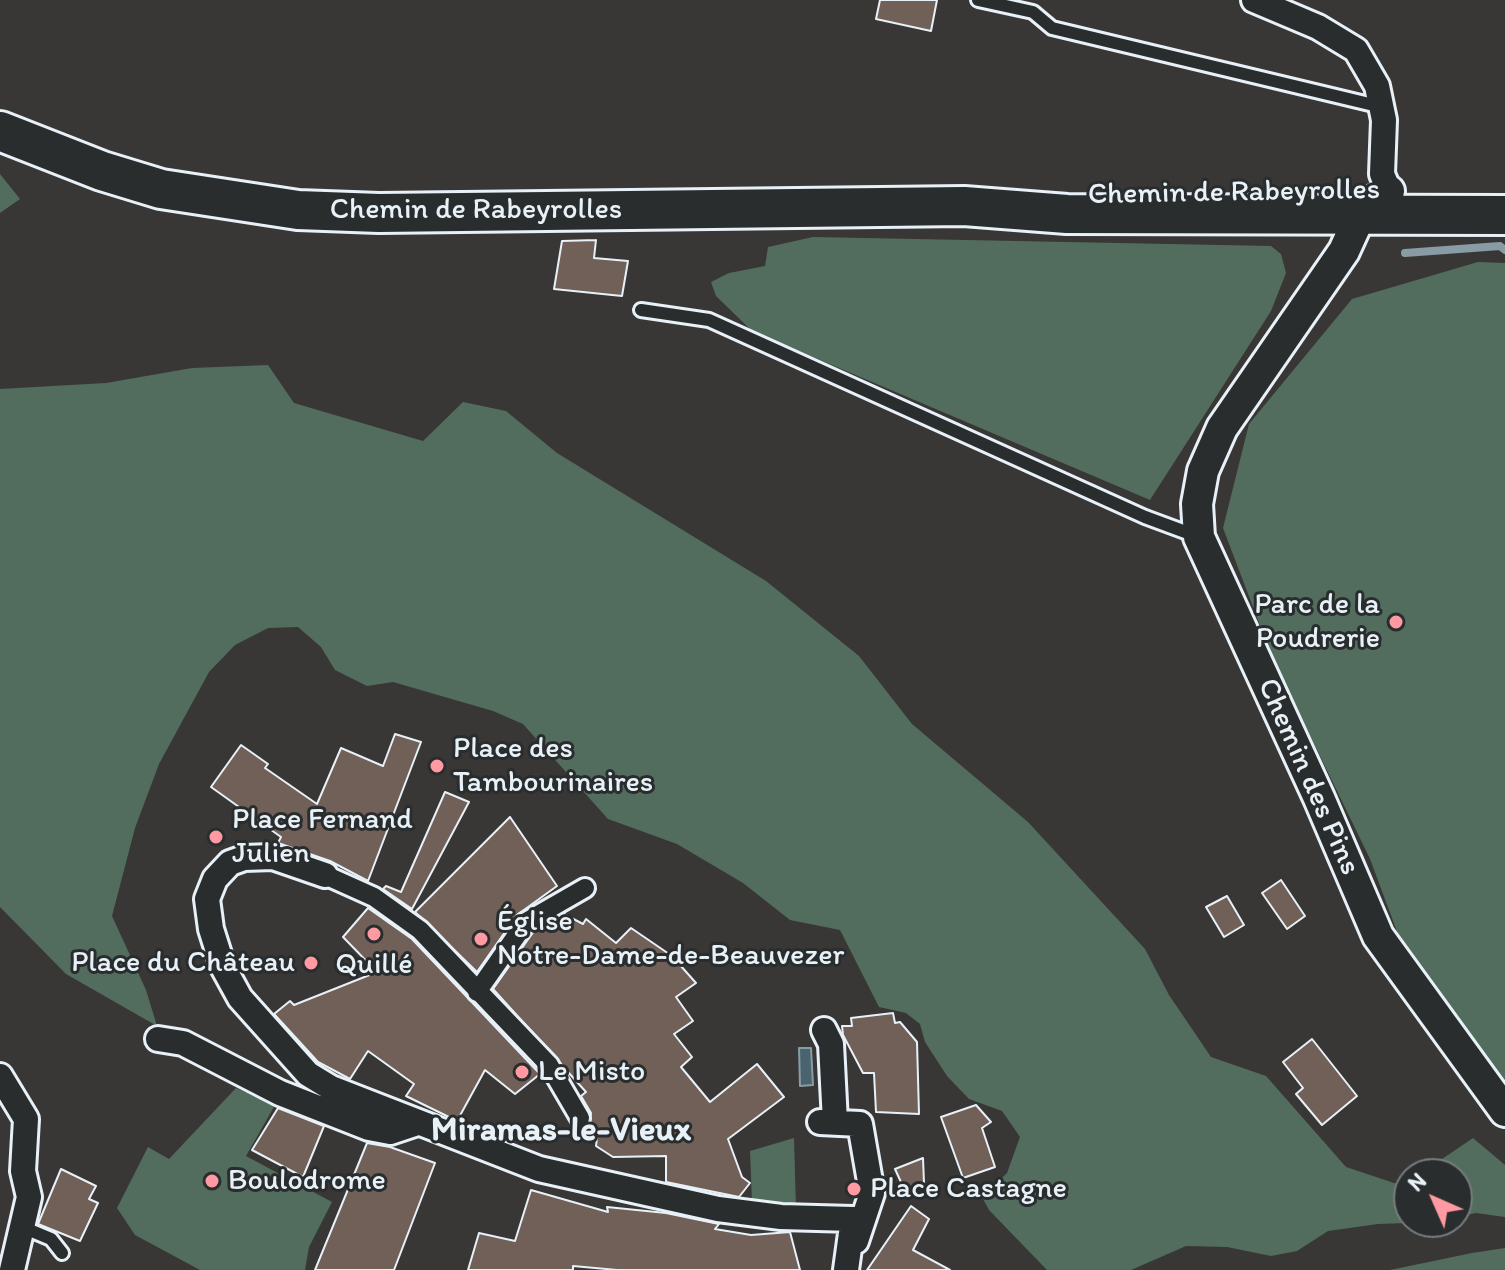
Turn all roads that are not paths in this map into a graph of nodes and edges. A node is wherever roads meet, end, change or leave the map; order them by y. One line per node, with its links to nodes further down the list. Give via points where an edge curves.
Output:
1 (978, 0): 3 (lane, via 1033,12 1052,28)
2 (1254, 0): 3 (street, via 1356,50)
3 (1383, 107): 6 (street)
4 (0, 131): 8 (main road, Chemin de Rabeyrolles, via 161,189 298,210)
5 (1505, 191): 6 (main road, Chemin de Rabeyrolles)
6 (1378, 203): 7 (street); 8 (main road, Chemin de Rabeyrolles, via 1068,195); 8 (main road, Chemin de Rabeyrolles, via 1196,216); 9 (main road, Chemin de Rabeyrolles); 11 (street, Chemin des Pins, via 1214,443 1197,504)
7 (1505, 203)
8 (964, 206)
9 (1505, 215)
10 (641, 310): 11 (lane, via 709,320)
11 (1199, 537): 18 (street, Chemin des Pins, via 1378,936)
12 (325, 875): 14 (street, via 374,897 420,930); 20 (street, via 273,857 230,863 215,879 207,899 223,967 240,998 308,1074)
13 (585, 888): 14 (street, via 526,922)
14 (477, 992): 19 (street, via 549,1065)
15 (824, 1030): 24 (street, via 831,1044 827,1122 860,1124 872,1193)
16 (158, 1039): 20 (street, via 183,1043 280,1093 369,1128 390,1132)
17 (0, 1076): 21 (street, via 26,1119 23,1171 29,1197)
18 (1505, 1111)
19 (580, 1118)
20 (417, 1123): 24 (street, via 539,1169 688,1202 781,1217 853,1219)
21 (20, 1226): 22 (lane, via 51,1239); 23 (street)
22 (62, 1253)
23 (12, 1270)
24 (846, 1270)

